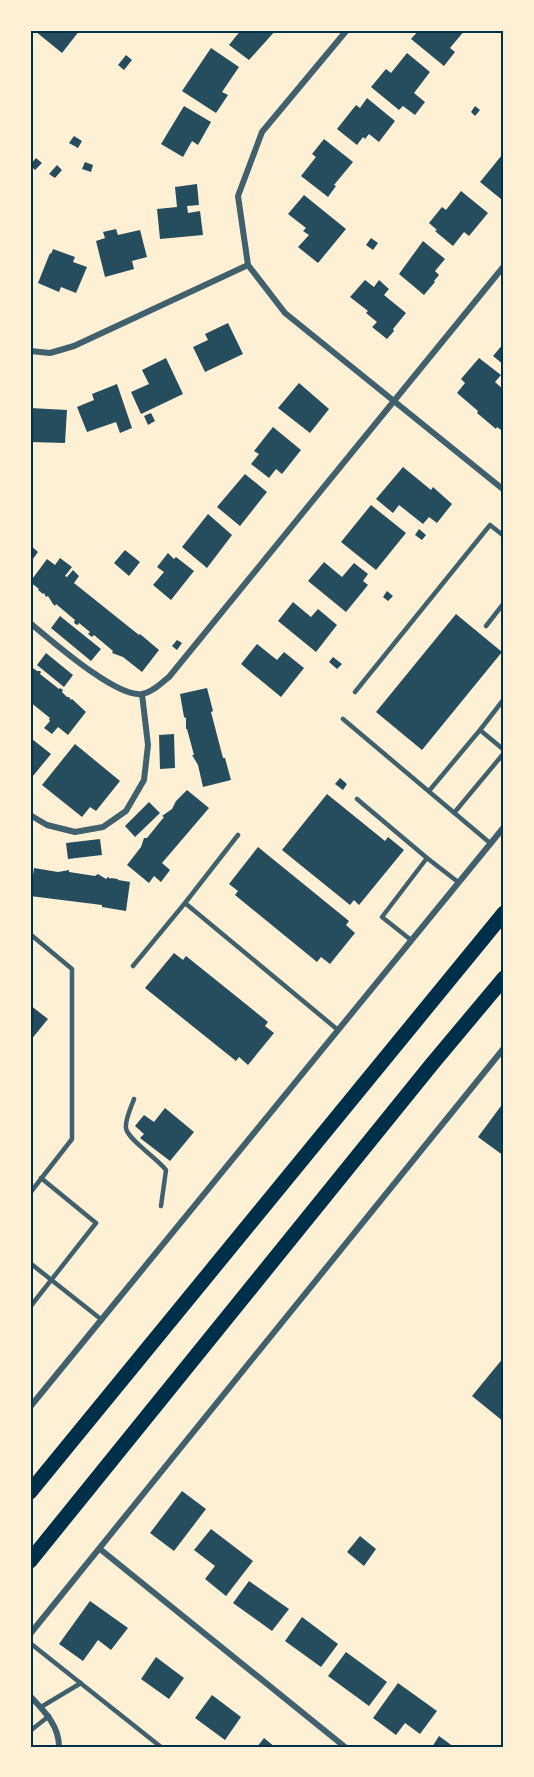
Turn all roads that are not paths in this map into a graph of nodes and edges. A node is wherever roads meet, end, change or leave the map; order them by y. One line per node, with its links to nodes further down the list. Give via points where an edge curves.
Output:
1 (347, 30): 2 (street, via 262,132 238,196)
2 (248, 265): 4 (street, via 74,346 50,353); 5 (street, via 285,313)
3 (504, 266): 5 (street)
4 (30, 351)
5 (394, 401): 6 (street); 12 (street, via 169,677)
6 (504, 489)
7 (504, 536): 11 (lane, via 490,525)
8 (504, 603): 10 (lane)
9 (30, 623): 12 (street, via 103,680 126,693)
10 (486, 626)
11 (355, 692)
12 (142, 694): 20 (street, via 148,745 144,780 126,811 103,827 75,832 46,825)
13 (504, 699): 15 (lane)
14 (343, 719): 17 (lane)
15 (480, 730): 16 (lane); 17 (lane)
16 (504, 751): 19 (lane)
17 (429, 791): 19 (lane)
18 (357, 799): 24 (lane)
19 (454, 813): 23 (lane)
20 (30, 815)
21 (504, 827): 23 (street)
22 (238, 835): 26 (lane)
23 (490, 843): 25 (street)
24 (427, 858): 25 (lane); 29 (lane, via 381,917)
25 (458, 882): 29 (street)
26 (185, 903): 30 (lane); 32 (lane)
27 (504, 913): 43 (main road)
28 (30, 934): 35 (lane, via 72,969 72,1139)
29 (411, 940): 32 (street)
30 (133, 966)
31 (504, 978): 45 (main road)
32 (338, 1030): 41 (street)
33 (504, 1048): 44 (street)
34 (134, 1100): 37 (lane, via 126,1129 166,1170)
35 (42, 1178): 36 (lane); 39 (lane, via 96,1223)
36 (30, 1193)
37 (161, 1206)
38 (30, 1263): 39 (lane)
39 (52, 1280): 40 (lane); 41 (lane)
40 (30, 1307)
41 (102, 1320): 42 (street)
42 (30, 1407)
43 (30, 1492)
44 (100, 1549): 46 (street); 55 (street)
45 (30, 1561)
46 (30, 1634)
47 (30, 1643): 48 (lane)
48 (81, 1683): 50 (lane); 54 (lane)
49 (30, 1696): 50 (street)
50 (41, 1707): 51 (street)
51 (50, 1716): 52 (lane); 53 (street)
52 (30, 1731)
53 (59, 1747)
54 (161, 1747)
55 (345, 1747)

